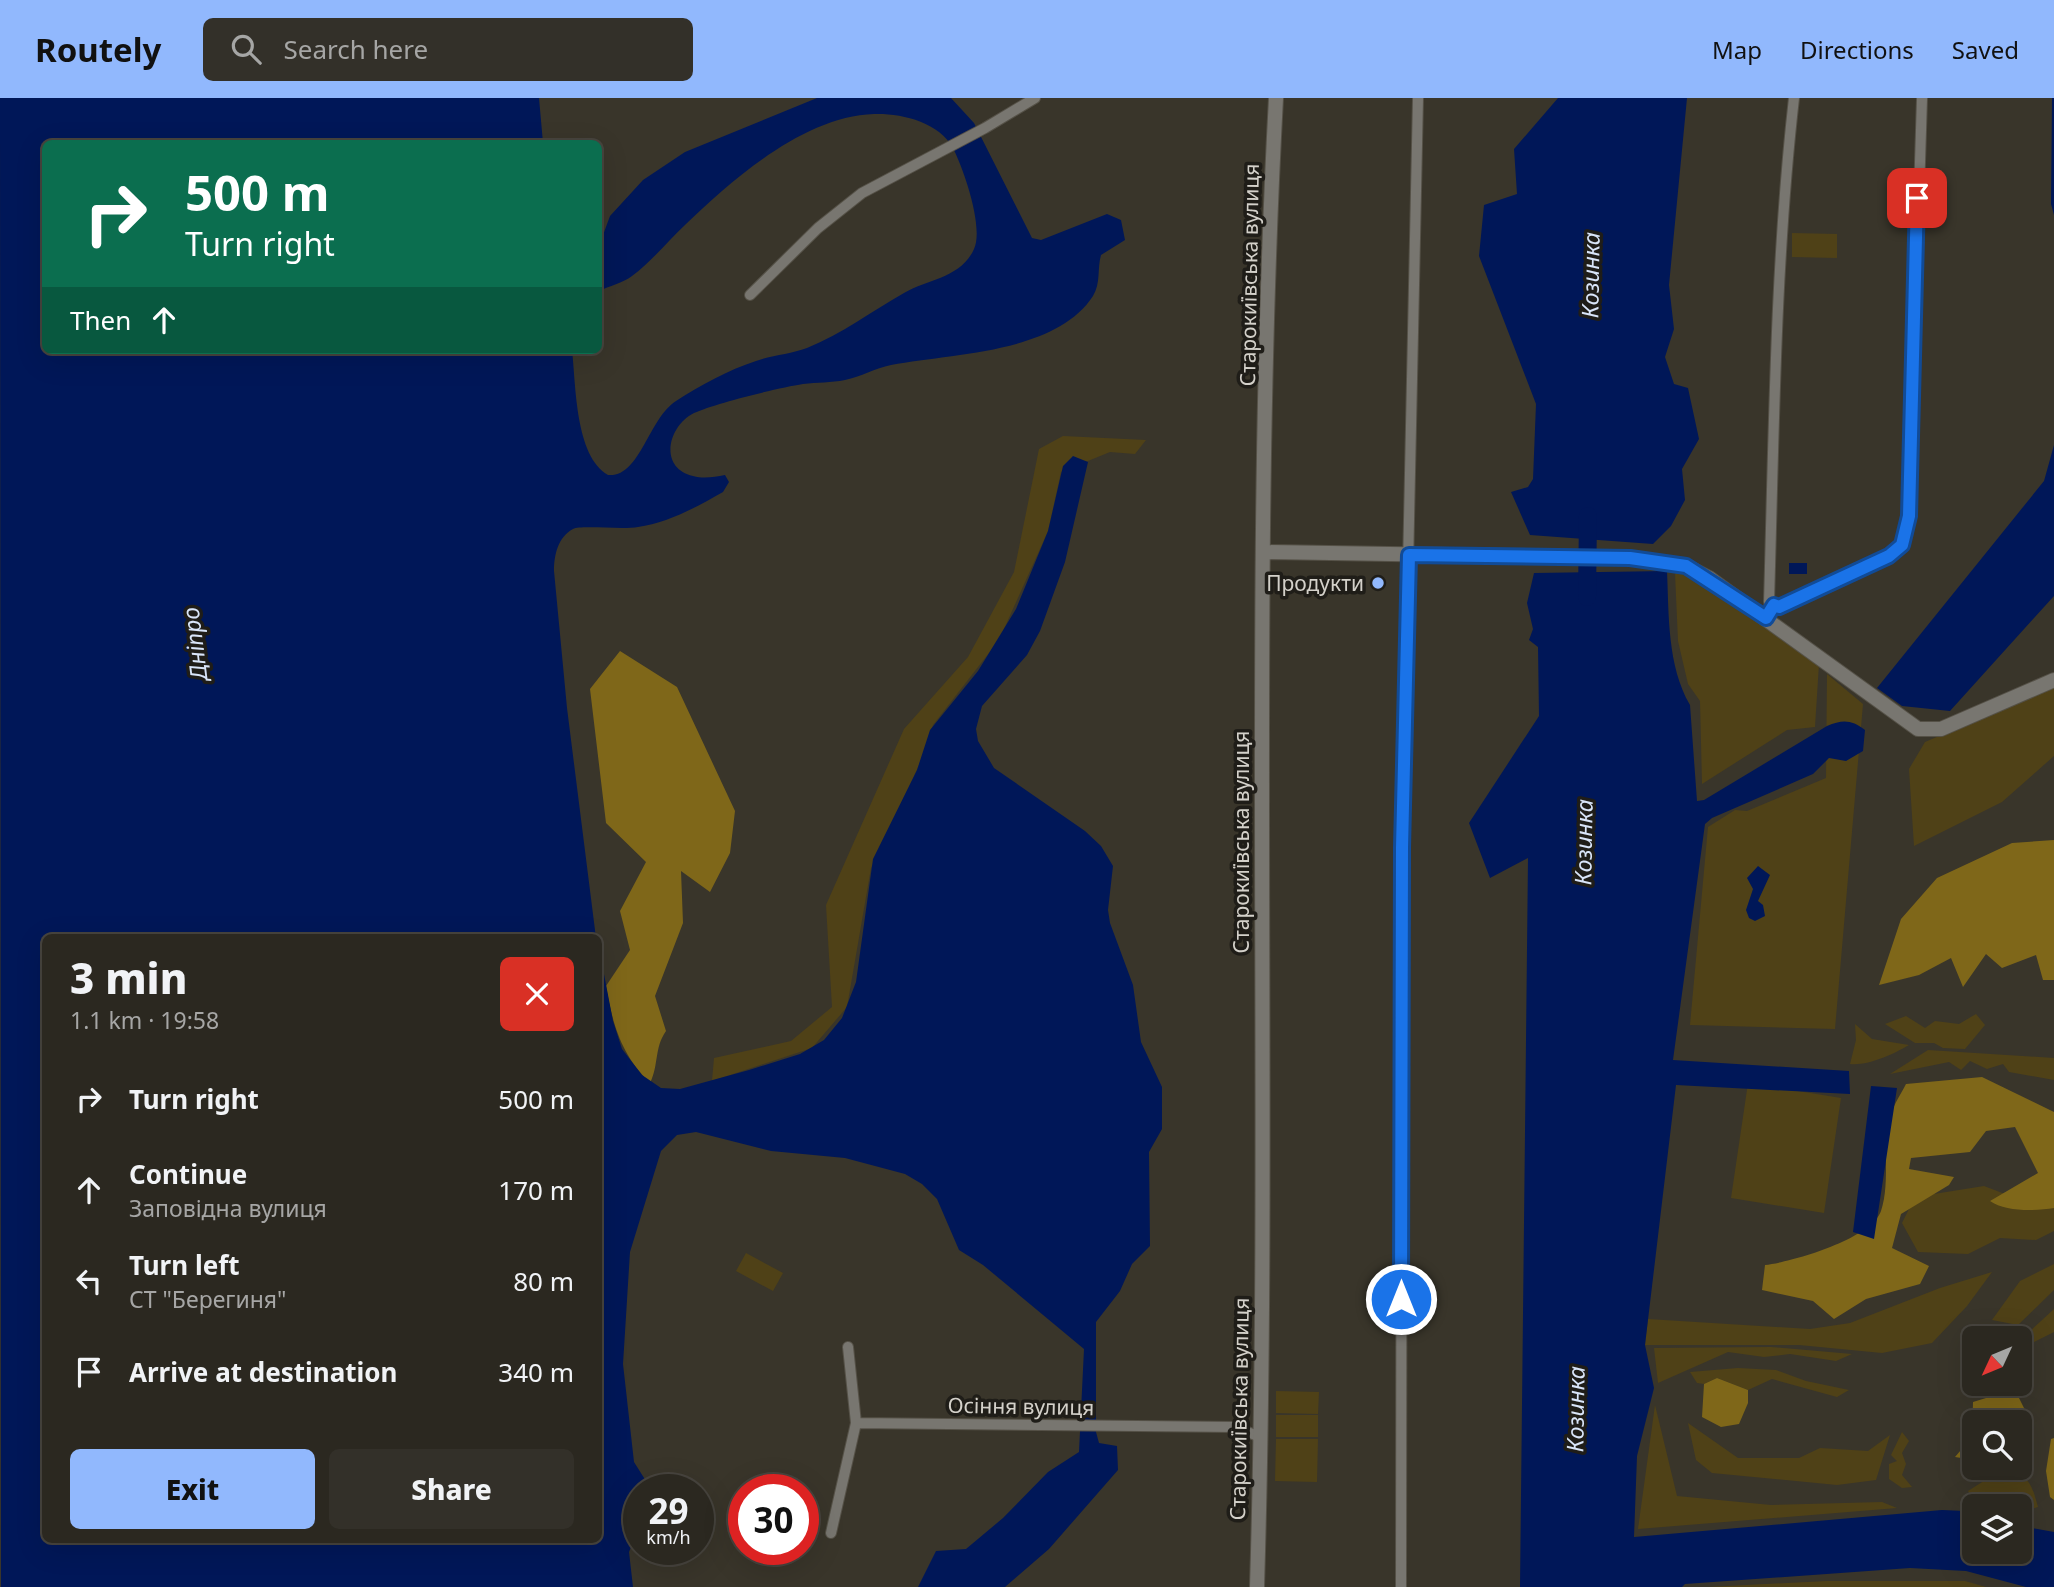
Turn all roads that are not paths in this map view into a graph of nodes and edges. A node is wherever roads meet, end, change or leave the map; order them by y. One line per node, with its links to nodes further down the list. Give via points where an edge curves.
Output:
1 (1020, 98): 7 (street)
2 (1035, 98): 7 (street)
3 (1276, 98): 9 (street, Старокиївська вулиця)
4 (1418, 98): 10 (street)
5 (1794, 98): 11 (street, via 1784,183 1777,342 1769,602)
6 (1922, 98): 11 (street, via 1913,448 1909,516 1902,545 1889,556 1779,607)
7 (1013, 110): 8 (street, via 878,182 848,203)
8 (750, 295)
9 (1264, 552): 10 (street); 16 (street, Старокиївська вулиця)
10 (1409, 555): 12 (street, via 1530,556 1686,566); 19 (street, via 1401,979)
11 (1774, 605): 12 (street)
12 (1766, 618): 13 (street, via 1918,729 1941,729)
13 (2054, 680)
14 (848, 1347): 15 (street)
15 (856, 1423): 16 (street, Осіння вулиця, via 1236,1427); 17 (street)
16 (1262, 1438): 18 (street, Старокиївська вулиця)
17 (831, 1532)
18 (1258, 1587)
19 (1401, 1587)

